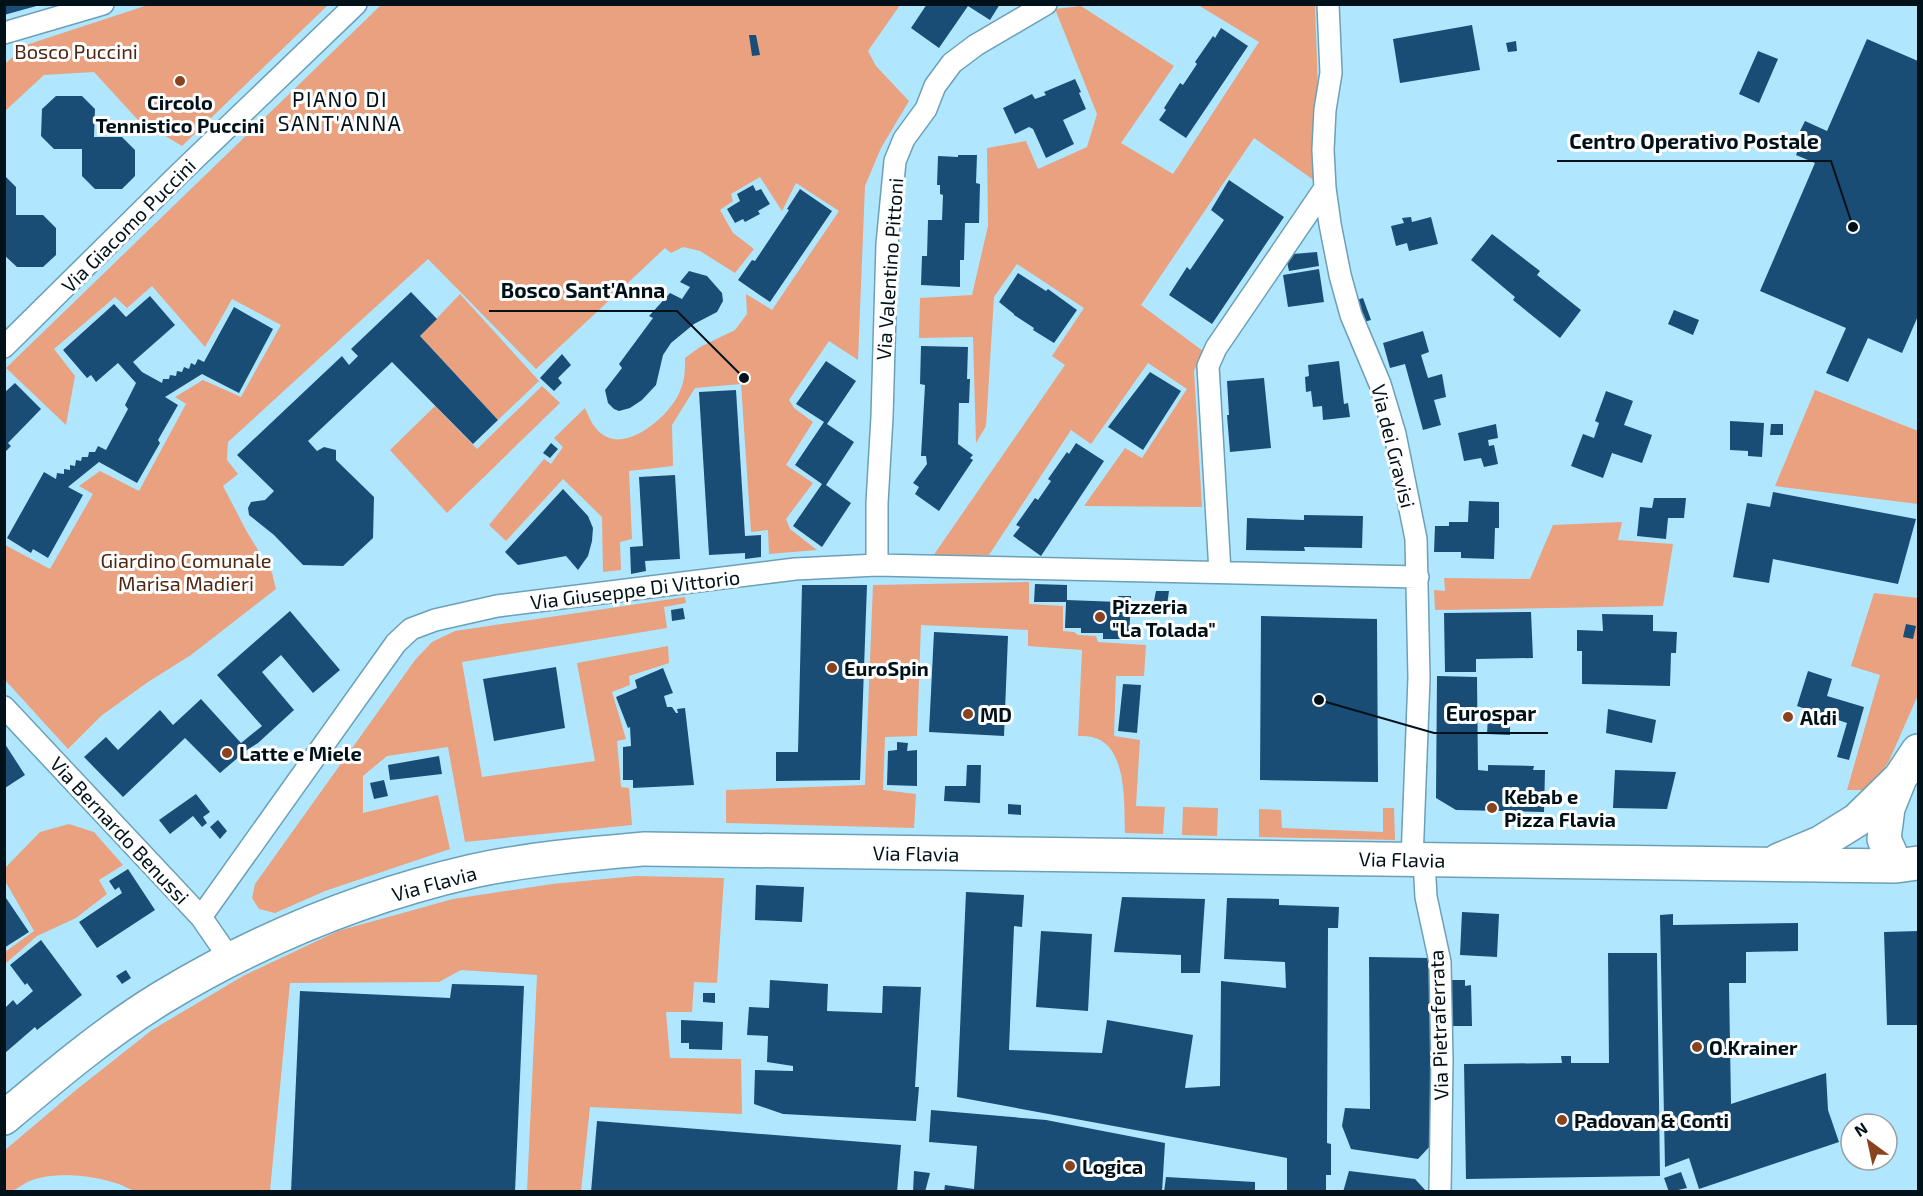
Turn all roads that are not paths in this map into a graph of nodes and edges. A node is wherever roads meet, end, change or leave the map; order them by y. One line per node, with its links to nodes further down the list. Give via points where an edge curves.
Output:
1 (103, 4): 5 (street)
2 (356, 4): 7 (street, Via Giacomo Puccini)
3 (1046, 4): 8 (street, Via Valentino Pittoni, via 952,63 904,139 896,161 886,244)
4 (1328, 4): 6 (street, Via dei Gravisi, via 1330,73 1324,140)
5 (4, 33)
6 (1325, 188): 9 (street, via 1216,348 1208,366); 10 (street, Via dei Gravisi, via 1348,305 1380,384 1395,434 1416,539)
7 (4, 347)
8 (878, 565): 9 (street, Via Giuseppe Di Vittorio); 18 (street, Via Giuseppe Di Vittorio, via 795,570 497,606 411,629 396,643)
9 (1220, 572): 10 (street, Via Giuseppe Di Vittorio)
10 (1418, 577): 15 (street, Via dei Gravisi)
11 (4, 707): 18 (street, Via Bernardo Benussi)
12 (1918, 751): 13 (main road)
13 (1900, 778): 16 (main road, via 1857,820 1820,843); 17 (main road, via 1888,808 1884,840)
14 (1918, 842): 17 (main road)
15 (1418, 860): 16 (main road, Via Flavia); 19 (main road, Via Flavia, via 644,849 580,854 475,871 388,895 330,915); 21 (street, Via Pietraferrata, via 1440,962)
16 (1770, 864): 17 (main road, Via Flavia)
17 (1911, 866)
18 (201, 917): 19 (street, Via Bernardo Benussi)
19 (230, 959): 20 (main road, Via Flavia, via 162,998 92,1047)
20 (4, 1118)
21 (1440, 1191)

